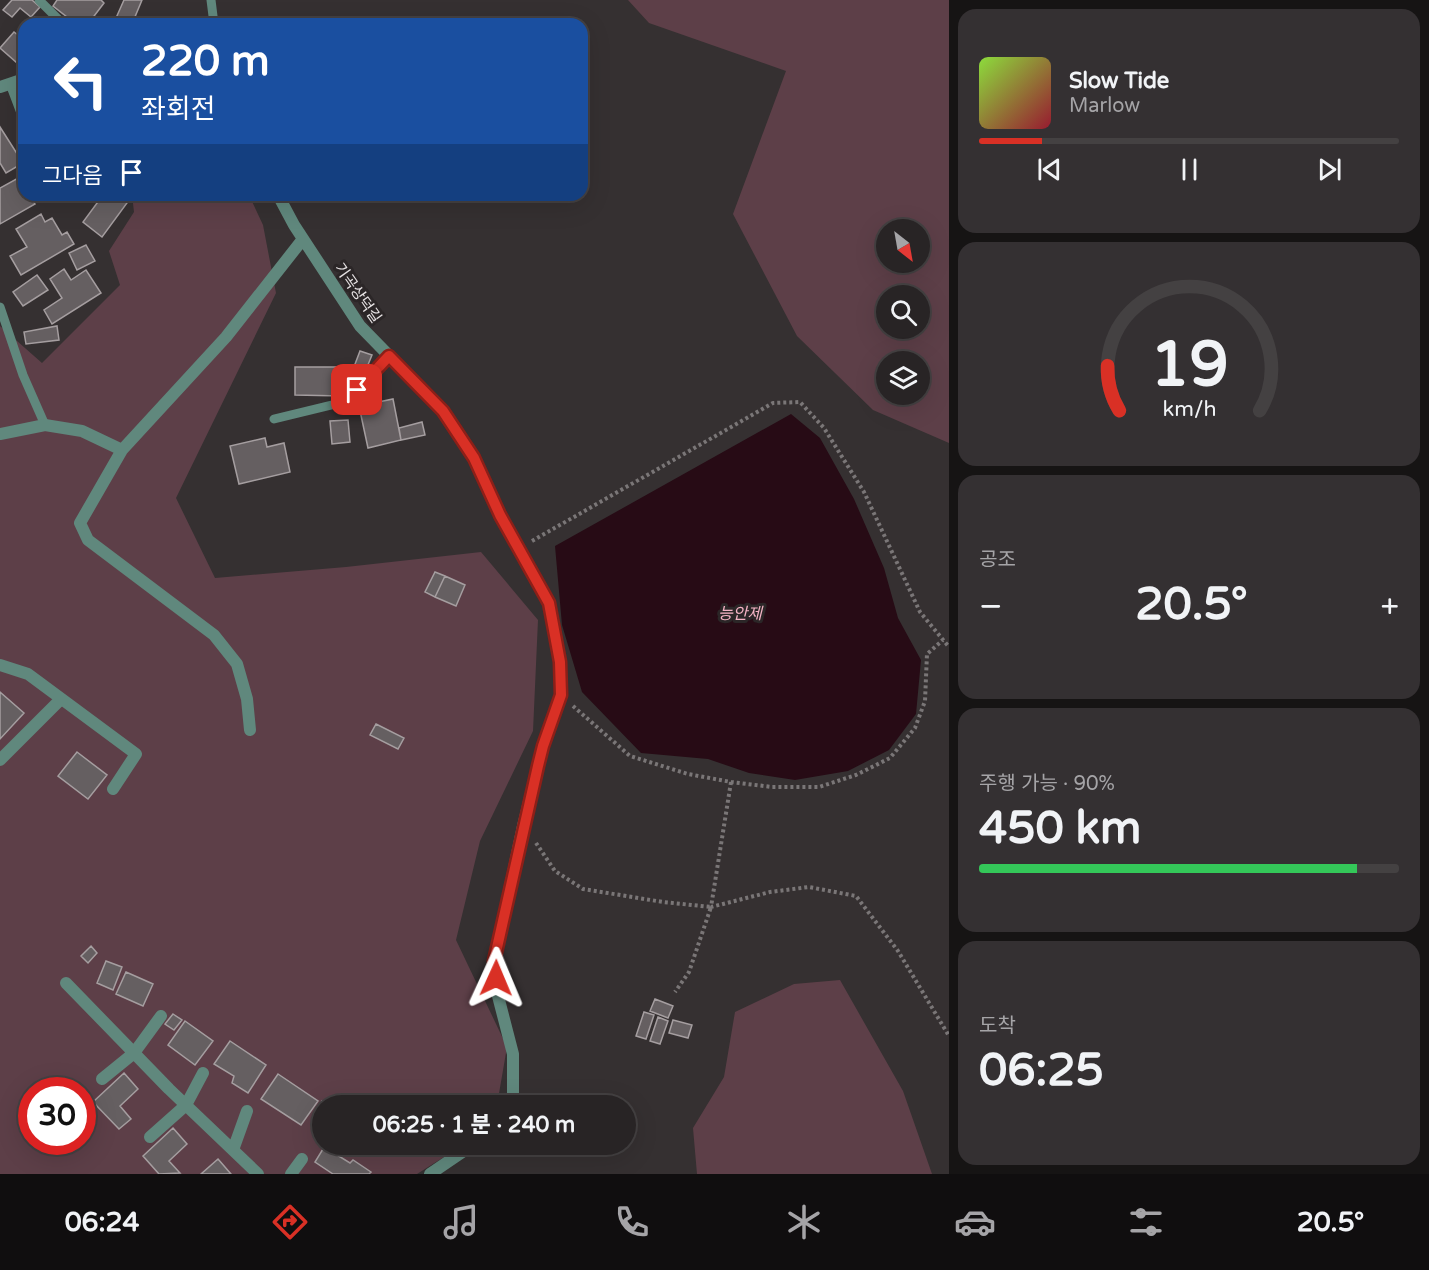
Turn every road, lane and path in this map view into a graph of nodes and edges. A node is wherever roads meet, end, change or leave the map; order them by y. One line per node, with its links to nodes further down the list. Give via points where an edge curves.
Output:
1 (39, 0): 3 (lane)
2 (211, 0): 4 (lane)
3 (57, 18)
4 (213, 18)
5 (5, 86): 6 (lane)
6 (18, 110)
7 (281, 201): 8 (street, 기곡상덕길)
8 (303, 240): 10 (street, 기곡상덕길, via 360,326); 14 (street, via 226,337)
9 (0, 307): 12 (lane)
10 (389, 356): 11 (lane, via 344,402); 15 (street, 기곡상덕길, via 443,411 474,458)
11 (274, 419)
12 (45, 425): 13 (street); 14 (street, via 82,431)
13 (0, 434)
14 (122, 450): 21 (street, via 80,523 88,540 214,635 237,664 247,699)
15 (519, 549): 16 (path, via 773,403 800,402 824,428 864,492 920,612); 19 (street, 기곡상덕길, via 549,603 560,662)
16 (943, 640): 17 (path); 23 (path, via 927,654 925,701 915,728 890,758 819,787)
17 (949, 647)
18 (0, 665): 20 (street, via 28,674)
19 (561, 695): 23 (path, via 630,756); 25 (street, 기곡상덕길, via 543,746)
20 (60, 700): 22 (street); 24 (street, via 136,754)
21 (250, 730)
22 (0, 760)
23 (731, 782): 26 (path)
24 (113, 789)
25 (523, 826): 26 (path, via 555,871 583,889); 34 (street, 기곡상덕길, via 494,961 498,996 513,1054)
26 (711, 907): 28 (path, via 689,972); 30 (path, via 809,887 856,896 898,951)
27 (66, 983): 31 (street)
28 (675, 992)
29 (161, 1016): 31 (street)
30 (949, 1036)
31 (135, 1053): 33 (street); 35 (street)
32 (203, 1073): 35 (street)
33 (102, 1079)
34 (513, 1095)
35 (186, 1105): 37 (street); 38 (street)
36 (247, 1111): 38 (street)
37 (150, 1137)
38 (233, 1150): 41 (street)
39 (458, 1155): 43 (street)
40 (302, 1159): 42 (street)
41 (258, 1174)
42 (291, 1174)
43 (430, 1174)

